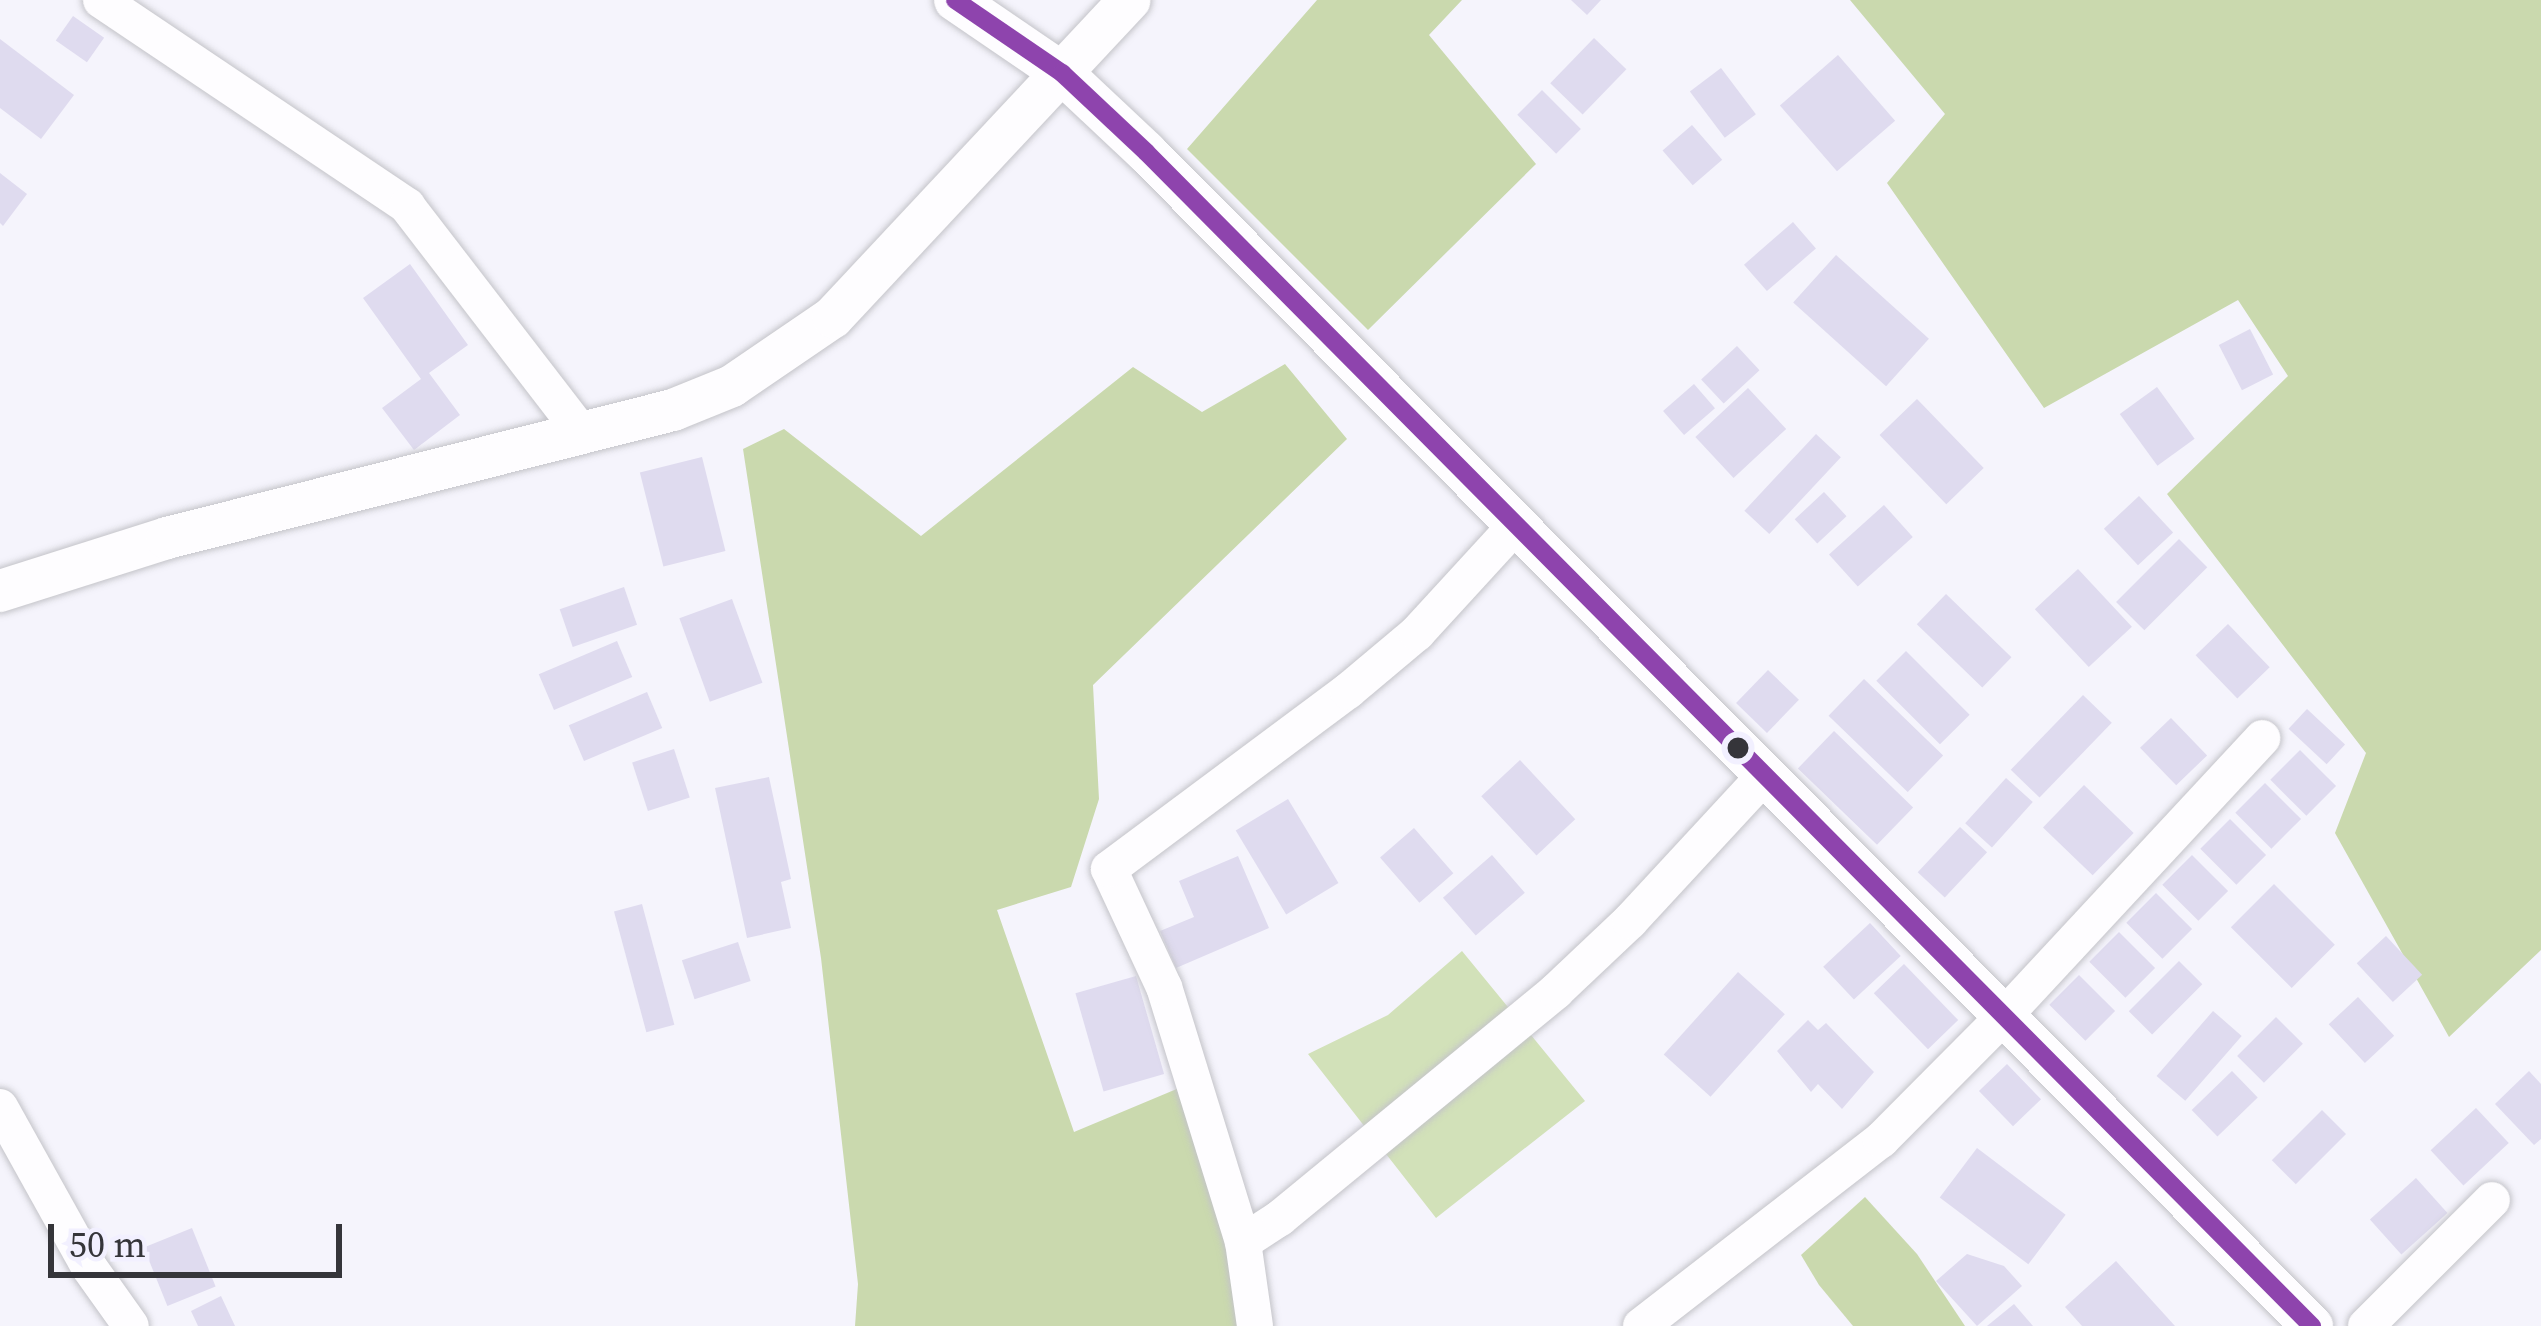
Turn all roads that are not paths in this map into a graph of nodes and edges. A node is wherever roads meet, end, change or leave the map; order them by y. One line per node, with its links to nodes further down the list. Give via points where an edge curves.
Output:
1 (101, 0): 5 (street, via 407,206)
2 (955, 0): 4 (street)
3 (1130, 0): 4 (street)
4 (1062, 73): 5 (street, via 833,317 783,356 673,410); 6 (street)
5 (582, 433): 7 (street, via 167,538)
6 (1515, 526): 9 (street); 13 (street, via 1382,662 1109,869 1164,987)
7 (0, 591)
8 (2262, 738): 10 (street)
9 (1766, 774): 10 (street); 13 (street, via 1556,991)
10 (2005, 1016): 16 (street, via 1881,1140); 17 (street)
11 (0, 1107): 14 (street)
12 (2492, 1200): 18 (street)
13 (1243, 1242): 15 (street)
14 (131, 1326)
15 (1255, 1326)
16 (1641, 1326)
17 (2312, 1326)
18 (2366, 1326)

